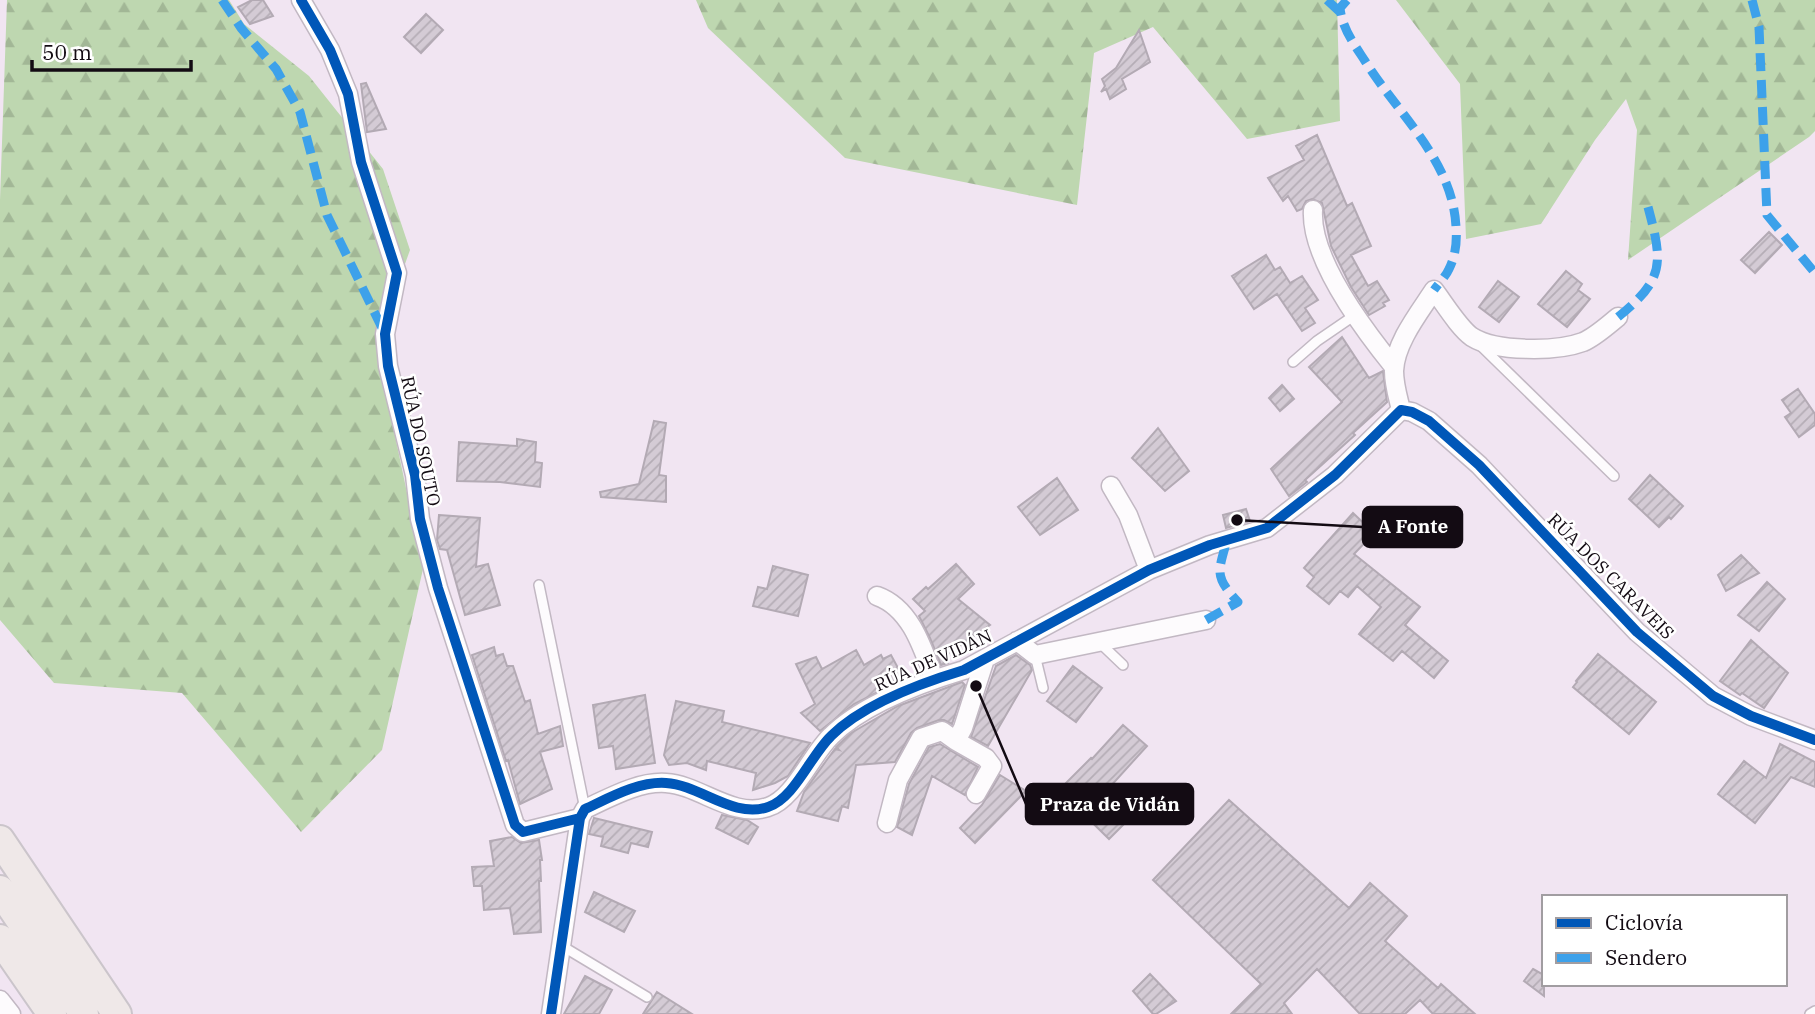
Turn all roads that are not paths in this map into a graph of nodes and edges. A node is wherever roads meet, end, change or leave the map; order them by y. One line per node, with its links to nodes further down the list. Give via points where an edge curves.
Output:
1 (301, 0): 25 (street, RÚA DO SOUTO, via 330,50 348,94 361,162 397,273 384,334 420,519 441,600 514,825 523,832)
2 (1313, 210): 3 (street, via 1312,226 1321,252)
3 (1356, 314): 6 (lane); 7 (street)
4 (1618, 317): 5 (street, via 1585,341 1563,347 1507,346)
5 (1470, 336): 7 (street, via 1434,290); 9 (lane)
6 (1293, 362)
7 (1394, 367): 8 (street)
8 (1401, 410): 11 (street, RÚA DE VIDÁN, via 1335,475 1267,528); 22 (street, RÚA DOS CARAVEIS, via 1429,421 1479,465 1637,632 1713,696)
9 (1614, 477)
10 (1111, 486): 11 (street, via 1128,515)
11 (1149, 570): 15 (street, RÚA DE VIDÁN)
12 (539, 585): 25 (lane)
13 (877, 596): 20 (street, RÚA DE VIDÁN, via 903,612)
14 (1206, 620): 16 (street)
15 (1017, 641): 17 (street); 18 (street, RÚA DE VIDÁN)
16 (1098, 642): 17 (street); 19 (lane)
17 (1035, 655): 21 (lane)
18 (985, 659): 20 (street, RÚA DE VIDÁN); 23 (street)
19 (1123, 665)
20 (934, 679): 25 (street, RÚA DE VIDÁN, via 877,704 832,735 785,797 771,806 744,810 665,783 639,787)
21 (1043, 688)
22 (1815, 740)
23 (956, 741): 24 (street, via 992,766); 26 (street, via 942,731 921,738 898,780)
24 (976, 794)
25 (582, 813): 30 (street)
26 (887, 823)
27 (0, 840): 37 (main road)
28 (0, 890): 36 (main road)
29 (0, 939): 35 (main road)
30 (562, 946): 31 (lane); 38 (street)
31 (647, 997)
32 (0, 1000): 34 (street)
33 (1815, 1011): 39 (lane)
34 (10, 1014)
35 (51, 1014)
36 (85, 1014)
37 (117, 1014)
38 (551, 1014)
39 (1810, 1014)

